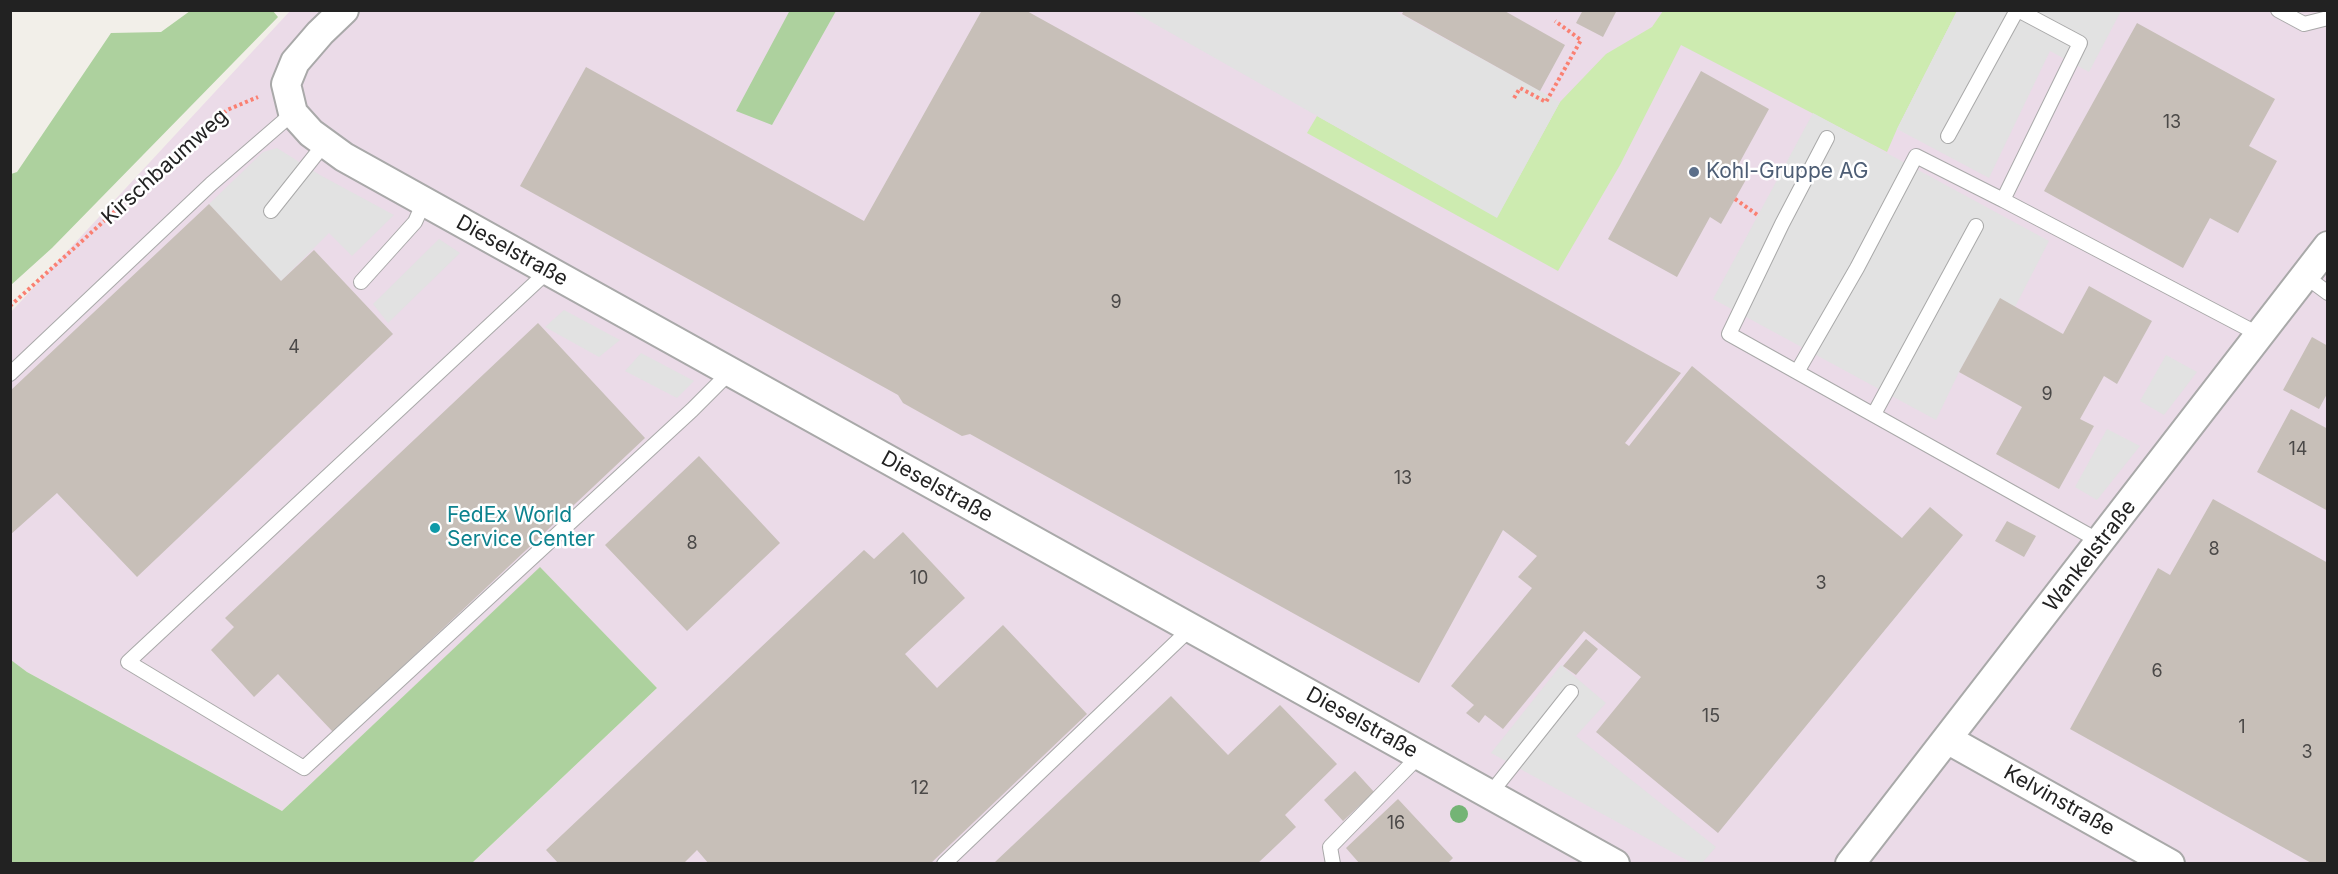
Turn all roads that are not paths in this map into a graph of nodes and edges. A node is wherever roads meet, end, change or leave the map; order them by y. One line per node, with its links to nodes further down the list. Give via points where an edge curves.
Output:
1 (344, 10): 5 (street, Dieselstraße, via 295,62 286,84)
2 (2017, 10): 6 (lane); 9 (lane, via 2080,43)
3 (2278, 10): 4 (lane, via 2304,24)
4 (2328, 18)
5 (293, 112): 8 (street, Dieselstraße); 20 (lane)
6 (1948, 136)
7 (1827, 138): 19 (lane, via 1729,334)
8 (325, 143): 10 (street, Dieselstraße); 11 (lane)
9 (2003, 200): 17 (lane); 19 (lane, via 1916,156)
10 (424, 202): 14 (street, Dieselstraße); 15 (lane, via 415,222)
11 (271, 211)
12 (1976, 226): 21 (lane)
13 (2328, 246): 16 (street, Wankelstraße)
14 (548, 271): 18 (street, Dieselstraße); 18 (lane, via 128,662 304,768)
15 (361, 282)
16 (2316, 284): 17 (street, Wankelstraße)
17 (2260, 335): 22 (street, Wankelstraße)
18 (730, 372): 23 (street, Dieselstraße)
19 (1797, 372): 21 (lane)
20 (10, 374)
21 (1874, 414): 22 (lane)
22 (2101, 542): 25 (street, Wankelstraße)
23 (1191, 628): 26 (street, Dieselstraße); 29 (lane)
24 (1571, 692): 27 (lane)
25 (1947, 740): 28 (street, Kelvinstraße); 32 (street, Wankelstraße)
26 (1420, 755): 27 (street, Dieselstraße); 30 (lane, via 1330,847)
27 (1490, 794): 31 (street, Dieselstraße)
28 (2157, 860)
29 (944, 864)
30 (1333, 864)
31 (1615, 864)
32 (1850, 864)

